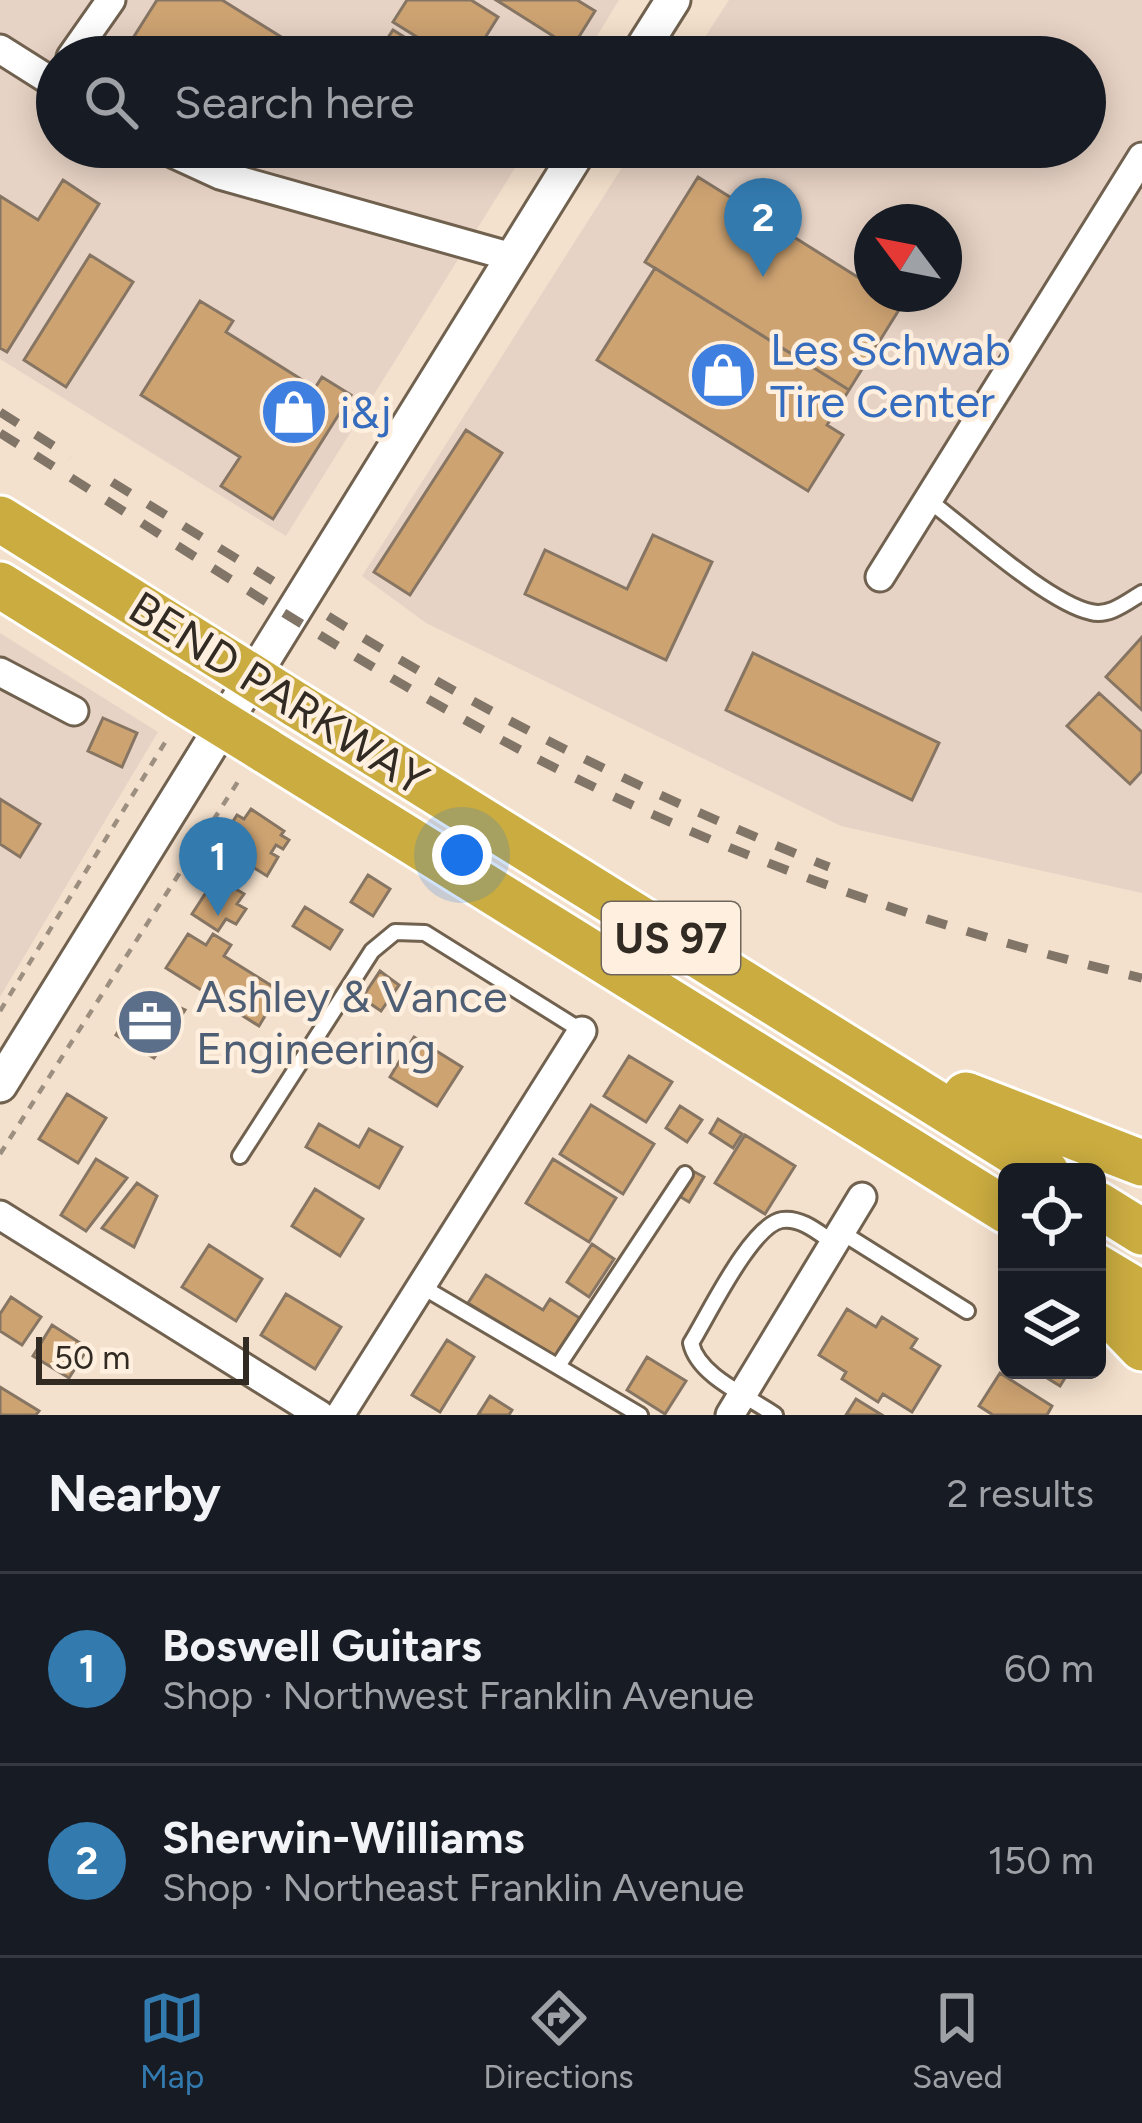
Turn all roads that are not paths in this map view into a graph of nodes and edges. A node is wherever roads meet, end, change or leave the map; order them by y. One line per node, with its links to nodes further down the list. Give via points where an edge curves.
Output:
1 (111, 0): 3 (street)
2 (674, 0): 4 (street)
3 (86, 36)
4 (651, 36)
5 (0, 49): 6 (street)
6 (36, 70)
7 (1142, 157): 11 (street)
8 (205, 168): 10 (street)
9 (568, 168): 10 (street)
10 (512, 257): 20 (street)
11 (928, 500): 13 (street); 15 (lane, via 1064,601 1094,614)
12 (0, 519): 18 (highway, BEND PARKWAY / US 97, bridge)
13 (880, 577)
14 (0, 585): 25 (highway, BEND PARKWAY / US 97, bridge)
15 (1142, 593)
16 (0, 672): 17 (street)
17 (74, 711)
18 (803, 1020): 22 (highway, BEND PARKWAY / US 97); 23 (highway, via 1024,1121)
19 (582, 1031): 21 (lane, via 425,933 395,932 372,951); 34 (street)
20 (0, 1084)
21 (240, 1156)
22 (1032, 1163)
23 (1142, 1163)
24 (685, 1174): 39 (lane)
25 (956, 1179): 27 (highway, BEND PARKWAY / US 97); 29 (highway)
26 (862, 1196): 32 (street)
27 (998, 1205)
28 (1106, 1210): 31 (highway)
29 (998, 1215)
30 (0, 1216): 41 (street)
31 (1142, 1232)
32 (837, 1237): 37 (lane); 40 (street); 40 (lane, via 780,1220 758,1233 701,1326 691,1343 694,1357)
33 (1104, 1271): 35 (highway)
34 (421, 1286): 39 (lane); 42 (street)
35 (1142, 1294)
36 (1106, 1310): 38 (highway)
37 (967, 1311)
38 (1142, 1348)
39 (558, 1366): 43 (lane)
40 (737, 1404): 44 (lane)
41 (320, 1415)
42 (340, 1415)
43 (640, 1415)
44 (775, 1415)

